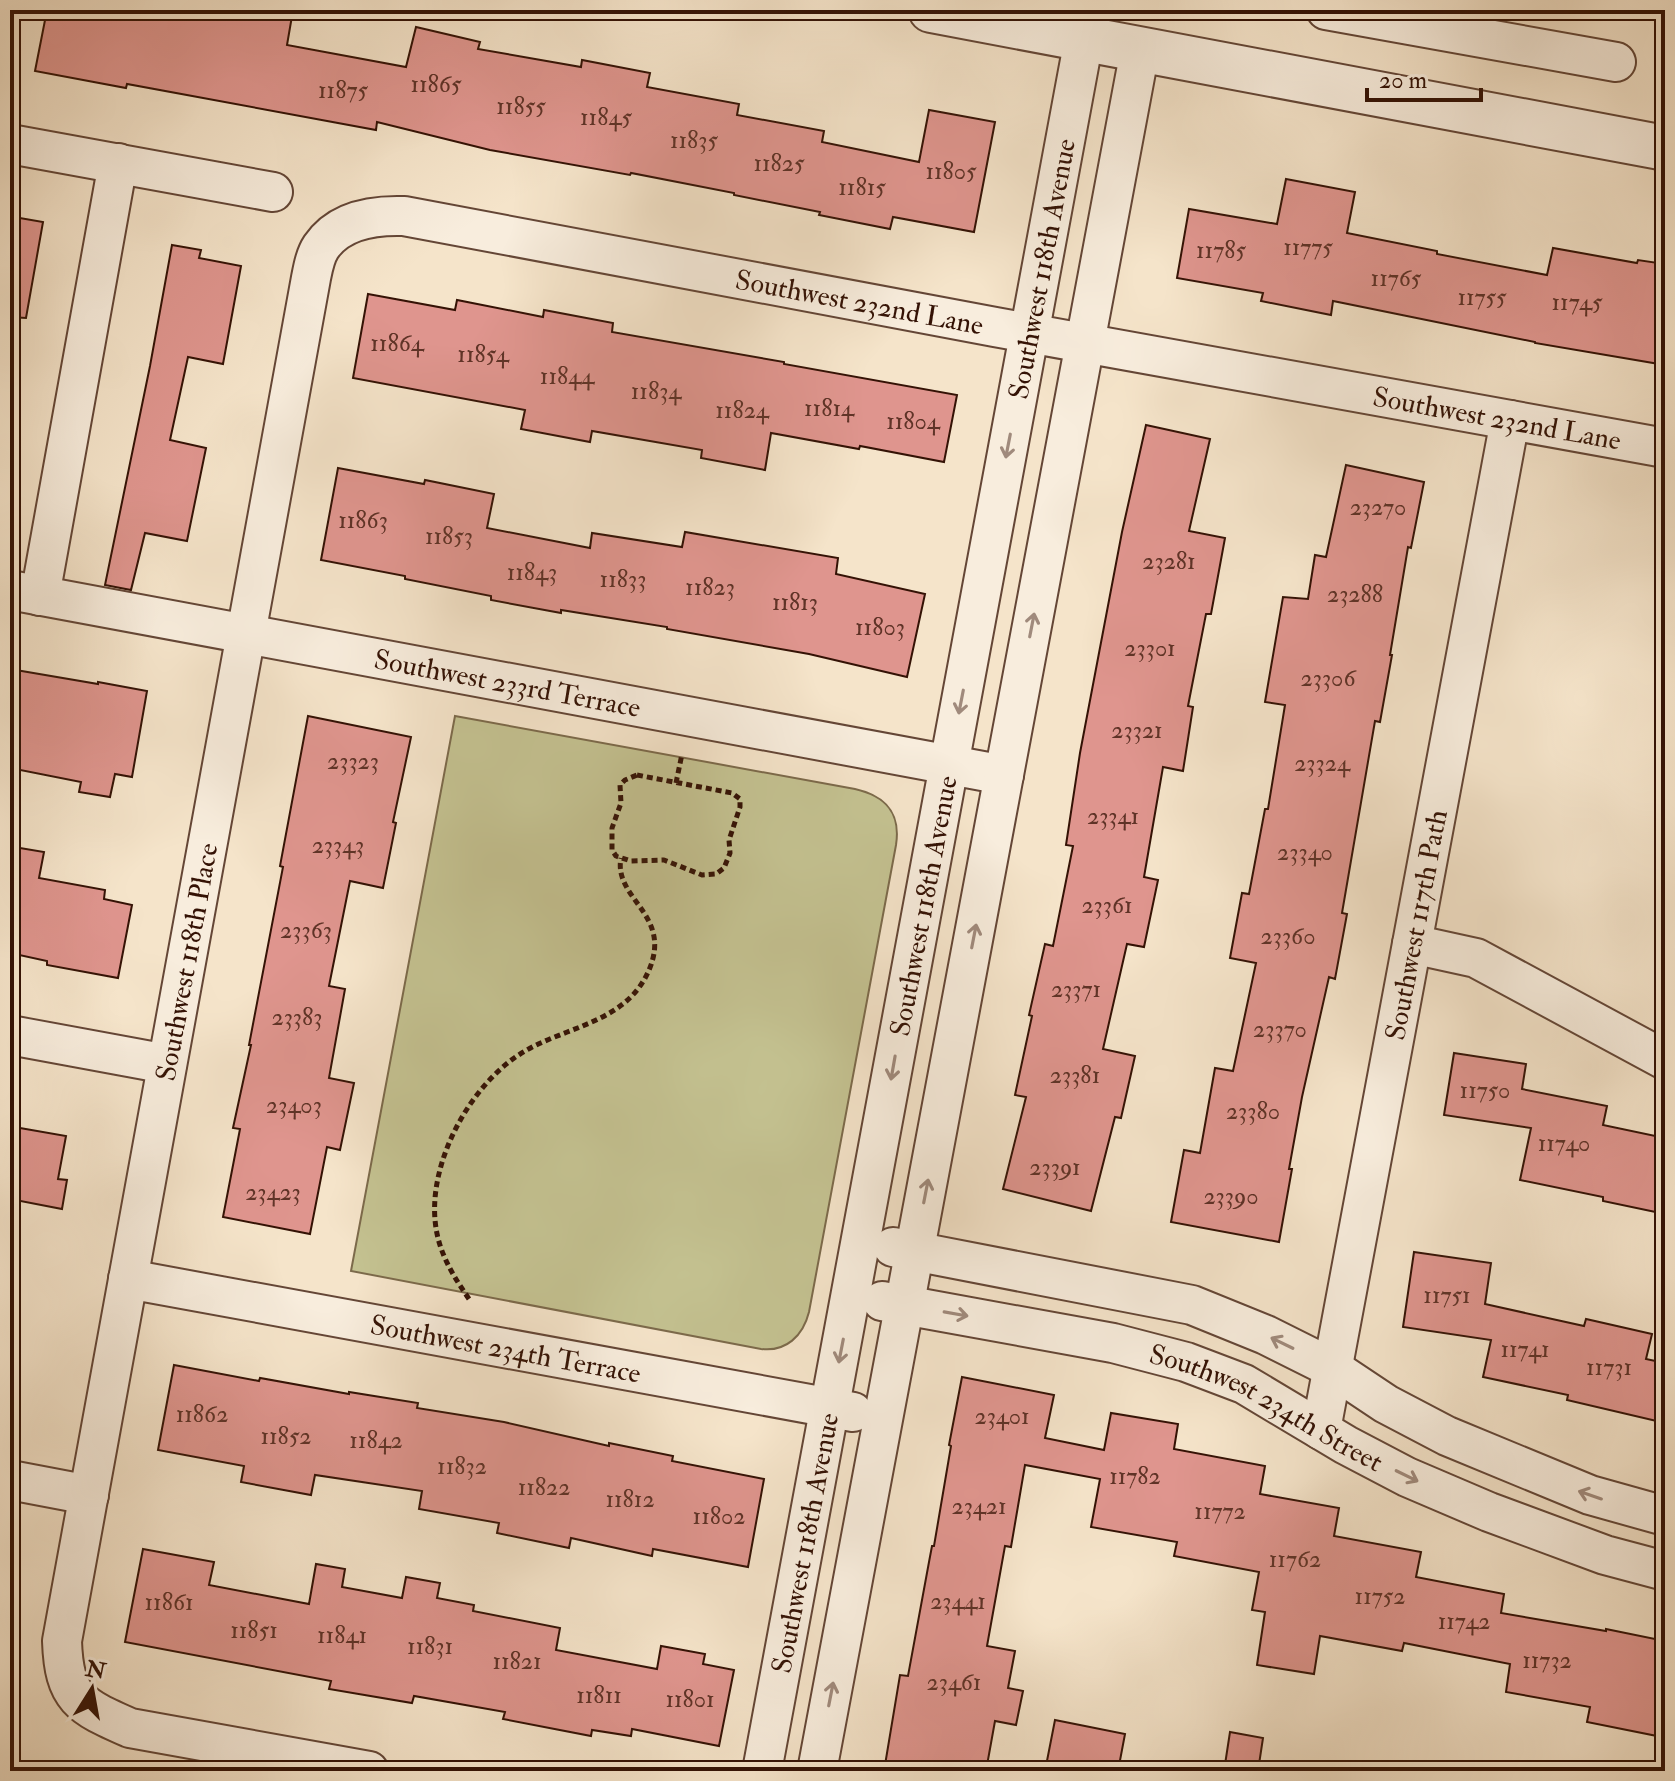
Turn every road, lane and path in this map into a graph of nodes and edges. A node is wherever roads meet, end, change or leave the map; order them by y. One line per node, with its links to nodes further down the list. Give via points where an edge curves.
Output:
1 (931, 10): 3 (street)
2 (1326, 10): 4 (street)
3 (1001, 17): 5 (street)
4 (1440, 20): 7 (street)
5 (1084, 39): 6 (street); 13 (street, Southwest 118th Avenue)
6 (1140, 50): 9 (street); 14 (street, Southwest 118th Avenue)
7 (1616, 62)
8 (10, 144): 10 (street)
9 (1665, 148)
10 (118, 163): 11 (street); 17 (street)
11 (273, 192)
12 (340, 229): 13 (street, Southwest 232nd Lane, via 367,218 404,216); 18 (street, Southwest 118th Place, via 320,248 311,278)
13 (1029, 333): 14 (street, Southwest 232nd Lane); 20 (street, Southwest 118th Avenue, one-way to 20)
14 (1085, 344): 15 (street, Southwest 232nd Lane); 21 (street, Southwest 118th Avenue, one-way to 14)
15 (1510, 420): 16 (street, Southwest 232nd Lane); 24 (street, Southwest 117th Path)
16 (1665, 448)
17 (25, 593): 18 (street, Southwest 233rd Terrace)
18 (246, 634): 20 (street, Southwest 233rd Terrace); 27 (street, Southwest 118th Place)
19 (682, 753): 22 (path)
20 (949, 765): 21 (street, Southwest 233rd Terrace); 28 (street, Southwest 118th Avenue, one-way to 28)
21 (1004, 775): 29 (street, Southwest 118th Avenue, one-way to 21)
22 (676, 783): 23 (path, via 637,775 620,785 611,839 612,850); 23 (path, via 740,799 724,868 702,875 664,860)
23 (621, 858): 32 (path, via 629,893 652,928 653,956 644,979 600,1019 535,1046 503,1067 472,1101 441,1167 436,1228 448,1266)
24 (1412, 944): 26 (street, via 1476,958); 34 (street, Southwest 117th Path)
25 (10, 1035): 27 (street)
26 (1665, 1060)
27 (167, 1064): 30 (street, Southwest 118th Place)
28 (862, 1241): 29 (street, Southwest 234th Street); 31 (street, Southwest 118th Avenue)
29 (915, 1251): 33 (street, Southwest 118th Avenue); 34 (street, Southwest 234th Street, one-way to 29, via 1192,1305)
30 (128, 1279): 35 (street, Southwest 234th Terrace); 39 (street, Southwest 118th Place)
31 (852, 1295): 33 (street, Southwest 234th Street); 35 (street, Southwest 118th Avenue, one-way to 35)
32 (469, 1299)
33 (905, 1305): 36 (street, Southwest 118th Avenue); 37 (street, Southwest 234th Street, one-way to 37, via 1113,1343 1186,1362 1244,1384)
34 (1332, 1368): 37 (street, Southwest 117th Path); 40 (street, Southwest 234th Street, one-way to 34, via 1590,1495 1447,1436)
35 (830, 1408): 36 (street, Southwest 234th Terrace); 43 (street, Southwest 118th Avenue)
36 (883, 1418): 44 (street, Southwest 118th Avenue, one-way to 36)
37 (1321, 1430): 41 (street, Southwest 234th Street, one-way to 41, via 1407,1477 1489,1512)
38 (10, 1480): 39 (street)
39 (89, 1495): 42 (street, Southwest 118th Place, via 62,1641 65,1673 78,1700 130,1728)
40 (1665, 1516)
41 (1665, 1571)
42 (369, 1771)
43 (762, 1771)
44 (817, 1771)

